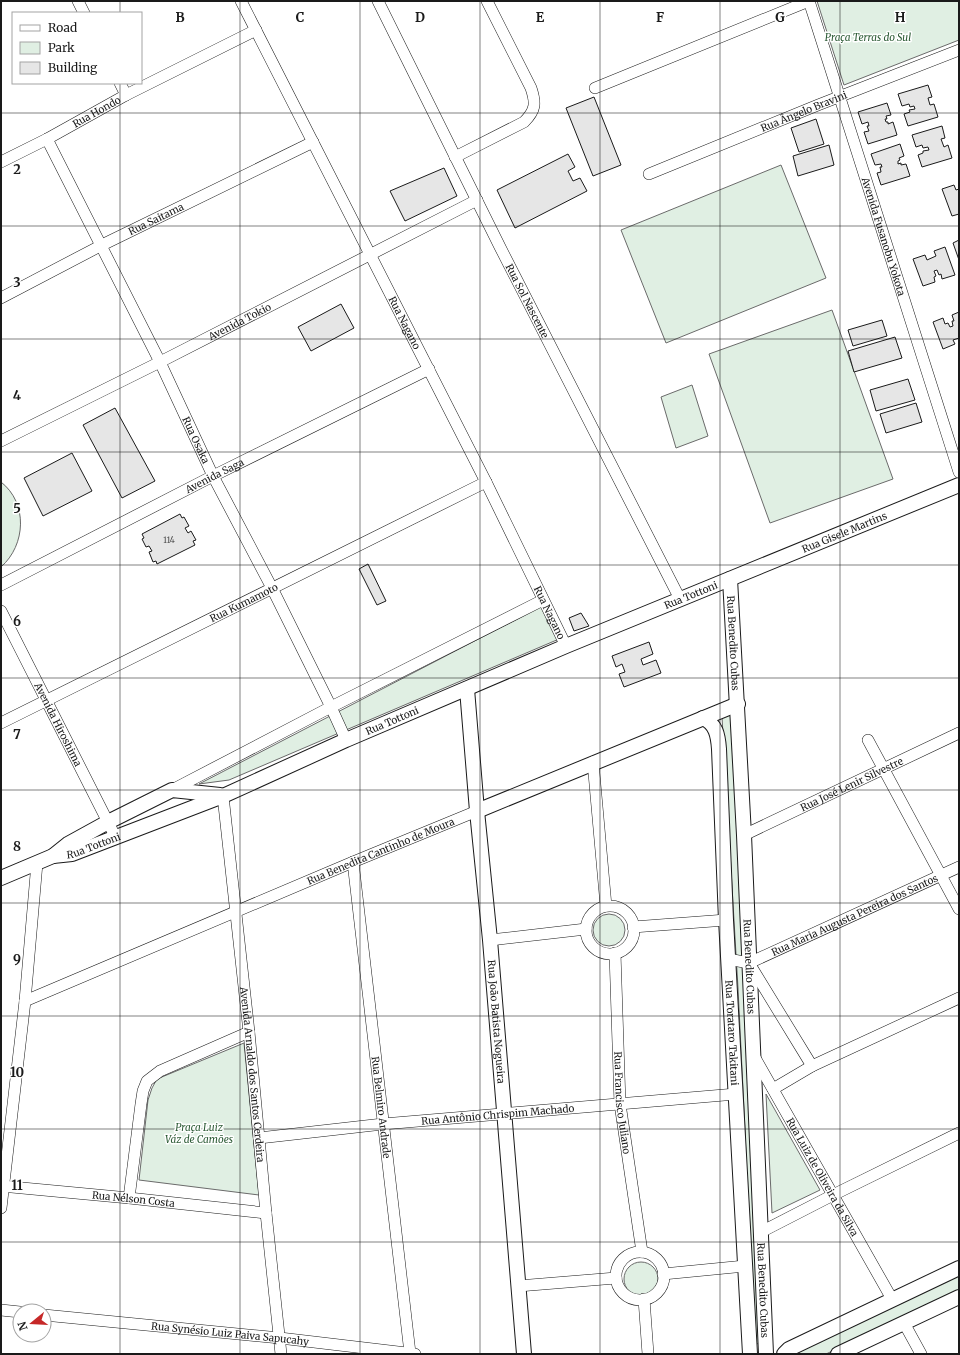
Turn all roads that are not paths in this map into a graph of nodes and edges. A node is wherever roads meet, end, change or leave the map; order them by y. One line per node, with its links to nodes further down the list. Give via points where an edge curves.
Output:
1 (78, 1): 6 (street)
2 (241, 1): 7 (street, Rua Nagano)
3 (378, 1): 15 (street, Rua Sol Nascente)
4 (487, 1): 15 (street, via 530,88 534,106 531,115 524,122)
5 (809, 1): 10 (street); 12 (street, Avenida Fusanobu Yokota)
6 (84, 12)
7 (256, 30): 11 (street, Rua Hondo); 14 (street, Rua Nagano)
8 (959, 50): 12 (street, Rua Ângelo Bravini)
9 (120, 84): 11 (street)
10 (596, 88)
11 (126, 95): 13 (street, Rua Hondo)
12 (840, 97): 17 (street, Rua Ângelo Bravini); 25 (street, Avenida Fusanobu Yokota)
13 (47, 139): 16 (street, Rua Hondo); 19 (street, Rua Osaka)
14 (313, 142): 19 (street, Rua Saitama); 20 (street, Rua Nagano)
15 (455, 157): 18 (street, Rua Sol Nascente)
16 (1, 162)
17 (649, 174)
18 (476, 200): 20 (street, Avenida Tokio); 32 (street, Rua Sol Nascente)
19 (102, 246): 21 (street, Rua Saitama); 22 (street, Rua Osaka)
20 (370, 255): 22 (street, Avenida Tokio); 23 (street, Rua Nagano)
21 (1, 298)
22 (160, 362): 24 (street, Avenida Tokio); 26 (street, Rua Osaka)
23 (429, 369): 26 (street, Avenida Saga); 27 (street, Rua Nagano)
24 (1, 440)
25 (959, 472)
26 (213, 476): 30 (street, Avenida Saga); 31 (street, Rua Osaka)
27 (486, 482): 31 (street, Rua Kumamoto); 33 (street, Rua Nagano)
28 (959, 485): 29 (street, Rua Gisele Martins)
29 (730, 579): 32 (street, Rua Tottoni); 38 (street, Rua Benedito Cubas)
30 (1, 586)
31 (272, 588): 37 (street, Rua Kumamoto); 39 (street, Rua Osaka)
32 (680, 599): 35 (street, Rua Tottoni)
33 (543, 600): 35 (street, Rua Nagano); 39 (street, Rua Tottoni)
34 (1, 611): 37 (street, Avenida Hiroshima)
35 (566, 646): 36 (street, Rua Tottoni)
36 (467, 689): 43 (street, Rua Tottoni); 51 (street, Rua João Batista Nogueira)
37 (47, 701): 41 (street, Rua Kumamoto); 52 (street, Avenida Hiroshima)
38 (738, 704): 40 (street, Rua Benedita Cantinho de Moura); 46 (street, Rua Benedito Cubas)
39 (331, 707): 43 (street, Rua Osaka); 49 (street, Rua Tottoni)
40 (703, 718): 45 (street, Rua Torataro Takitani, via 712,724 716,731); 47 (street, Rua Benedita Cantinho de Moura)
41 (1, 723)
42 (959, 733): 48 (street, Rua José Lenir Silvestre)
43 (346, 740): 50 (street, Rua Tottoni)
44 (868, 740): 48 (street)
45 (719, 749): 46 (street, via 725,746); 64 (street, Rua Torataro Takitani)
46 (740, 749): 53 (street, Rua Benedito Cubas)
47 (593, 762): 51 (street, Rua Benedita Cantinho de Moura); 61 (street)
48 (883, 769): 53 (street, Rua José Lenir Silvestre); 59 (street)
49 (172, 790): 50 (street); 52 (street, Rua Tottoni)
50 (223, 796): 54 (street, Rua Tottoni); 63 (street, Avenida Arnaldo dos Santos Cerdeira)
51 (477, 811): 56 (street, Rua Benedita Cantinho de Moura); 67 (street, Rua João Batista Nogueira)
52 (108, 822): 54 (street, Avenida Hiroshima); 55 (street, Rua Tottoni, via 68,844)
53 (744, 836): 70 (street, Rua Benedito Cubas)
54 (116, 838): 55 (street, Rua Tottoni, via 72,854)
55 (53, 856): 57 (street, Rua Tottoni)
56 (353, 862): 63 (street, Rua Benedita Cantinho de Moura); 80 (street, Rua Belmiro Andrade)
57 (37, 863): 60 (street, Rua Tottoni); 72 (street)
58 (959, 867): 59 (street, Rua Maria Augusta Pereira dos Santos)
59 (941, 875): 62 (street); 70 (street, Rua Maria Augusta Pereira dos Santos)
60 (1, 878)
61 (606, 906): 65 (street, via 612,906 629,915); 66 (street, via 591,915)
62 (959, 909)
63 (236, 911): 72 (street, Rua Benedita Cantinho de Moura); 73 (street, Avenida Arnaldo dos Santos Cerdeira)
64 (726, 920): 65 (street); 69 (street, Rua Torataro Takitani)
65 (633, 927): 68 (street, via 628,944)
66 (586, 929): 67 (street); 68 (street, via 587,937 597,950)
67 (490, 940): 79 (street, Rua João Batista Nogueira)
68 (615, 953): 78 (street, Rua Francisco Juliano)
69 (728, 959): 70 (street); 77 (street, Rua Torataro Takitani)
70 (749, 963): 74 (street, Rua Benedito Cubas); 75 (street)
71 (959, 998): 75 (street)
72 (25, 1001): 83 (street)
73 (249, 1032): 82 (street, Avenida Arnaldo dos Santos Cerdeira); 85 (street, via 160,1071 147,1081 141,1104)
74 (753, 1056): 76 (street, Rua Luiz de Oliveira da Silva); 88 (street, Rua Benedito Cubas)
75 (812, 1066): 76 (street)
76 (773, 1089): 84 (street, Rua Luiz de Oliveira da Silva)
77 (736, 1094): 78 (street, Rua Antônio Chrispim Machado); 90 (street, Rua Torataro Takitani)
78 (620, 1104): 79 (street, Rua Antônio Chrispim Machado); 89 (street, Rua Francisco Juliano)
79 (505, 1114): 80 (street, Rua Antônio Chrispim Machado); 94 (street, Rua João Batista Nogueira)
80 (383, 1124): 82 (street, Rua Antônio Chrispim Machado); 104 (street, Rua Belmiro Andrade)
81 (959, 1133): 84 (street)
82 (259, 1138): 87 (street, Avenida Arnaldo dos Santos Cerdeira)
83 (2, 1186): 85 (street, Rua Nélson Costa); 86 (street)
84 (833, 1195): 88 (street); 97 (street, Rua Luiz de Oliveira da Silva)
85 (129, 1198): 87 (street, Rua Nélson Costa)
86 (1, 1208)
87 (266, 1213): 102 (street, Avenida Arnaldo dos Santos Cerdeira)
88 (761, 1232): 108 (street, Rua Benedito Cubas)
89 (642, 1252): 92 (street, via 658,1261); 93 (street, via 630,1254 620,1261)
90 (744, 1266): 92 (street); 107 (street, Rua Torataro Takitani)
91 (959, 1268): 97 (street)
92 (663, 1274): 96 (street, via 658,1290)
93 (616, 1278): 94 (street); 96 (street, via 627,1296)
94 (518, 1286): 105 (street, Rua João Batista Nogueira)
95 (959, 1297): 101 (street)
96 (644, 1299): 106 (street)
97 (892, 1299): 109 (street)
98 (1, 1310): 99 (street)
99 (12, 1311)
100 (52, 1316): 102 (street, Rua Synésio Luiz Paiva Sapucahy)
101 (904, 1323): 110 (street); 111 (street)
102 (280, 1338): 103 (street, Avenida Arnaldo dos Santos Cerdeira); 104 (street, Rua Synésio Luiz Paiva Sapucahy)
103 (281, 1354)
104 (413, 1354)
105 (524, 1354)
106 (648, 1354)
107 (750, 1354)
108 (766, 1354)
109 (784, 1354)
110 (838, 1354)
111 (921, 1354)

